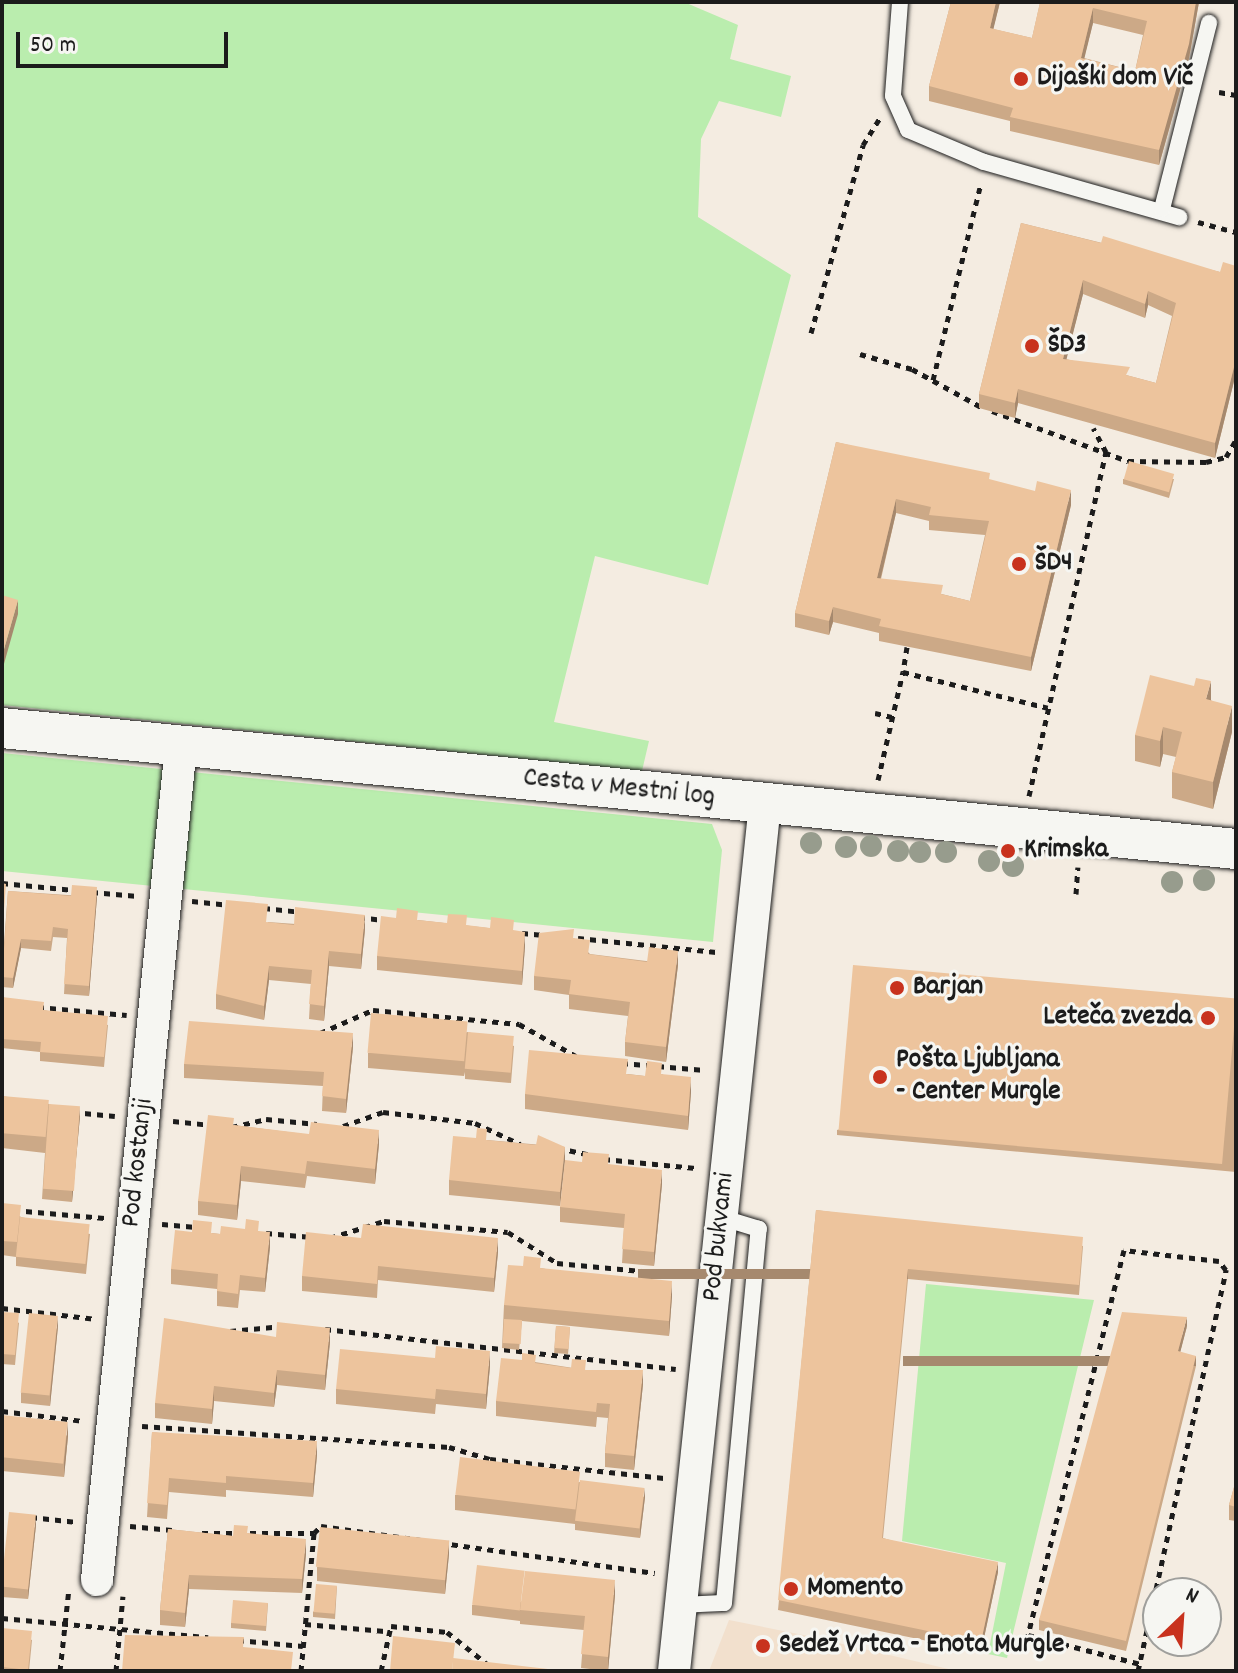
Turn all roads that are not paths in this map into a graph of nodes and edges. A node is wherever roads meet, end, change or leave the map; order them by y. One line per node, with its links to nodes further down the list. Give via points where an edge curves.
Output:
1 (900, 2): 3 (lane, via 893,96 908,130 984,162)
2 (1209, 23): 3 (lane)
3 (1162, 209): 4 (lane)
4 (1179, 217)
5 (2, 728): 6 (street, Cesta v Mestni log)
6 (181, 746): 7 (street, Cesta v Mestni log); 10 (street, Pod kostanji)
7 (765, 804): 8 (street, Cesta v Mestni log); 9 (street, Pod bukvami)
8 (1236, 849)
9 (722, 1218): 11 (street, Pod bukvami); 11 (lane, via 759,1229 724,1603)
10 (97, 1580)
11 (681, 1605): 12 (street, Pod bukvami)
12 (674, 1671)

